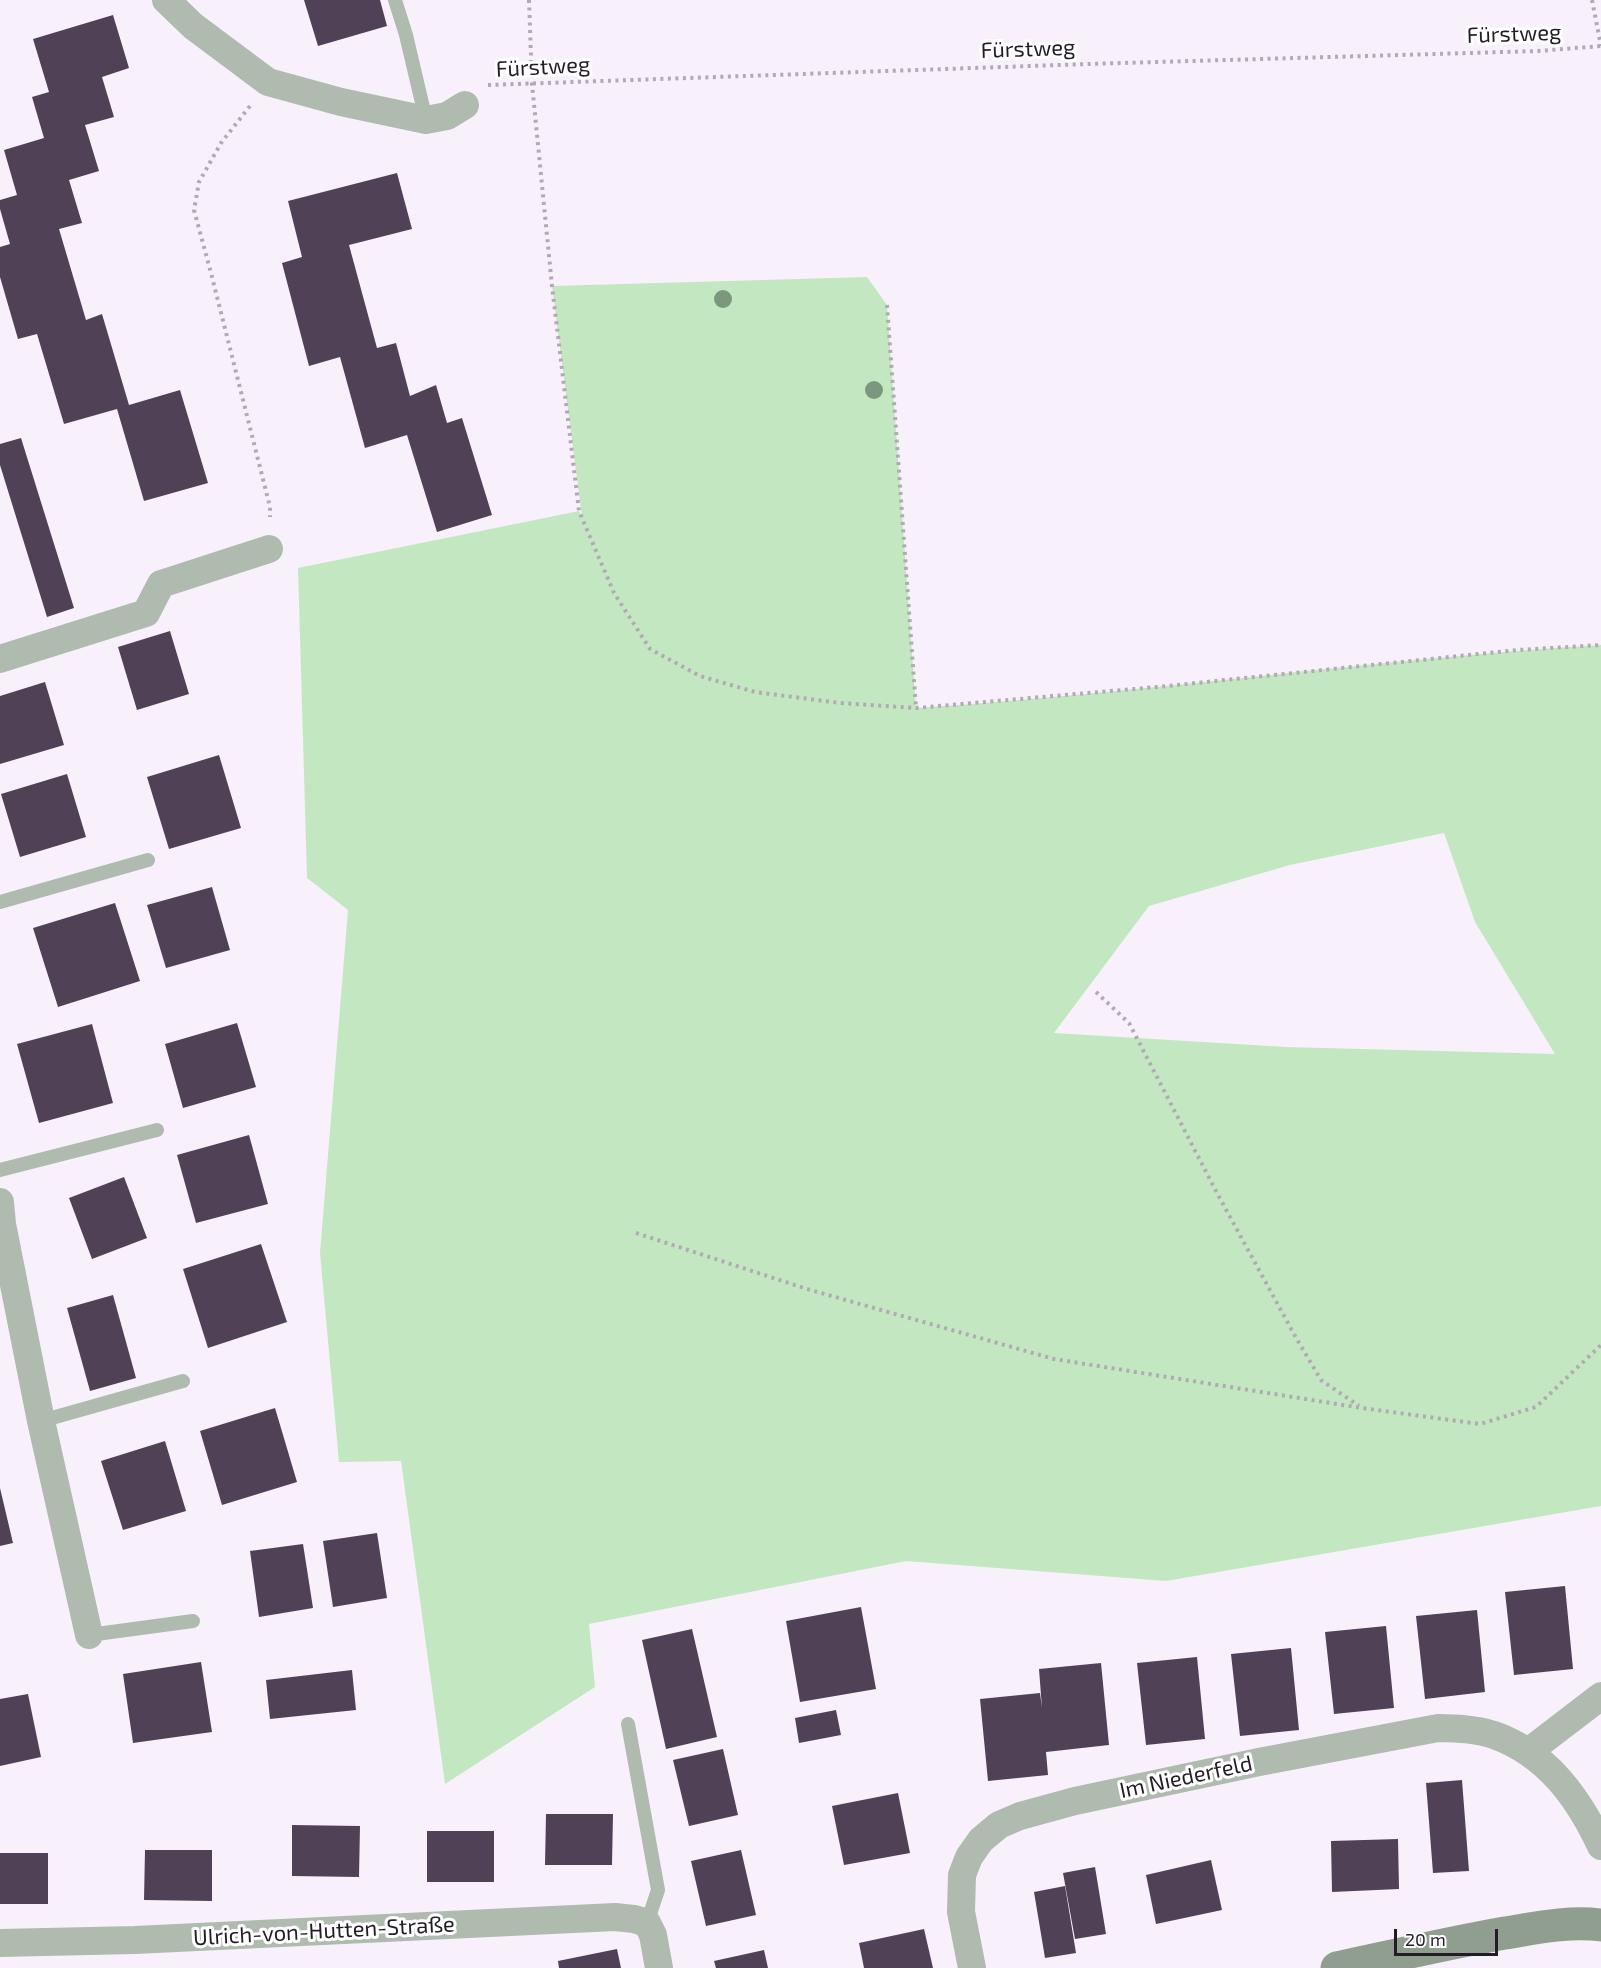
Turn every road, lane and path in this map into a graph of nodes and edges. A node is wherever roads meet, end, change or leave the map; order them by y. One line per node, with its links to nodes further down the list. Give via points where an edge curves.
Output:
1 (166, 0): 6 (street, via 193,26)
2 (395, 0): 9 (lane)
3 (529, 0): 7 (path)
4 (1592, 0): 5 (path)
5 (1601, 46): 7 (path, Fürstweg)
6 (268, 82): 9 (street); 11 (path, via 221,143 199,182 194,210 270,507)
7 (532, 84): 8 (path, Fürstweg, via 488,85); 14 (path, via 579,512 614,593 650,649 700,676 755,692)
8 (465, 105): 9 (street, via 447,116)
9 (426, 120)
10 (887, 305): 14 (path)
11 (269, 549): 13 (street, via 161,584 146,613)
12 (1601, 645): 14 (path)
13 (0, 659)
14 (916, 708)
15 (148, 860): 16 (lane)
16 (0, 902)
17 (1096, 992): 24 (path, via 1129,1023 1217,1193 1321,1380)
18 (157, 1130): 19 (lane)
19 (0, 1170)
20 (0, 1202): 25 (street)
21 (636, 1233): 24 (path, via 807,1289 1054,1359)
22 (1601, 1345): 24 (path, via 1536,1407 1480,1424)
23 (183, 1381): 25 (lane)
24 (1362, 1408)
25 (41, 1421): 27 (street)
26 (193, 1621): 27 (lane)
27 (89, 1635)
28 (1601, 1696): 30 (street)
29 (628, 1724): 32 (lane, via 658,1890)
30 (1528, 1752): 31 (street, Im Niederfeld, via 1564,1784); 36 (street, Im Niederfeld, via 1494,1735 1438,1728 1224,1769 1020,1816 999,1825 981,1840 962,1875 961,1912)
31 (1601, 1846)
32 (647, 1923): 34 (street, Ulrich-von-Hutten-Straße, via 615,1917); 35 (street)
33 (1601, 1925): 37 (street, via 1545,1926)
34 (0, 1943)
35 (659, 1968)
36 (972, 1968)
37 (1337, 1968)

